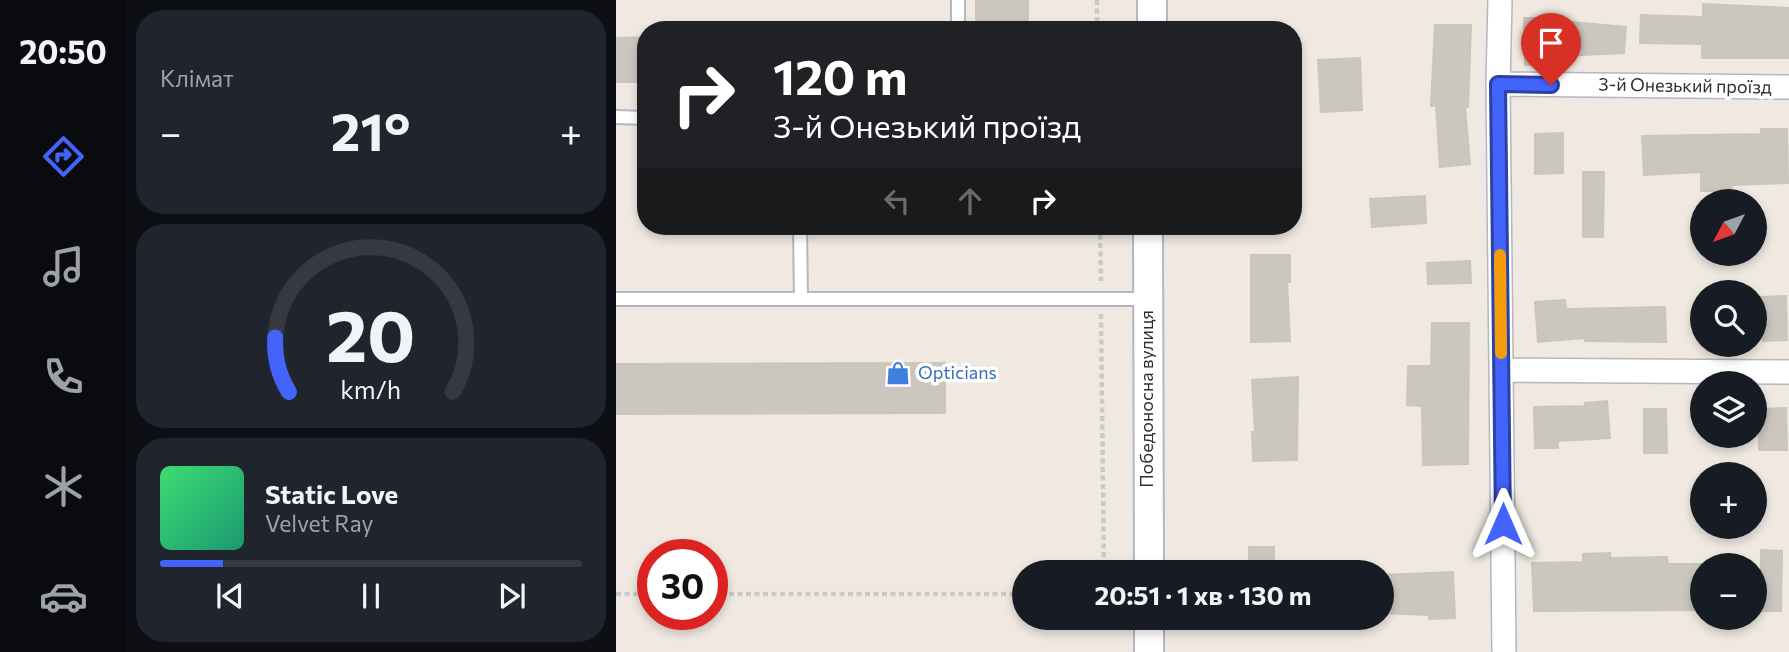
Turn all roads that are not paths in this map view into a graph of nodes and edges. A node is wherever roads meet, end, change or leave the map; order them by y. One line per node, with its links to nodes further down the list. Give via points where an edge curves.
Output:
1 (958, 0): 4 (lane)
2 (1153, 0): 5 (street)
3 (1500, 0): 6 (street)
4 (958, 21)
5 (1152, 21)
6 (1498, 84): 7 (street, 3-й Онезький проїзд); 15 (street)
7 (1789, 87)
8 (616, 117): 9 (lane)
9 (637, 118)
10 (800, 235): 13 (lane)
11 (1148, 235): 14 (street, Победоносна вулиця)
12 (616, 299): 13 (lane)
13 (801, 299): 14 (lane)
14 (1147, 299): 17 (street, Победоносна вулиця)
15 (1501, 370): 16 (street); 20 (street)
16 (1789, 372)
17 (1149, 560)
18 (1149, 630): 19 (street)
19 (1150, 652)
20 (1504, 652)

